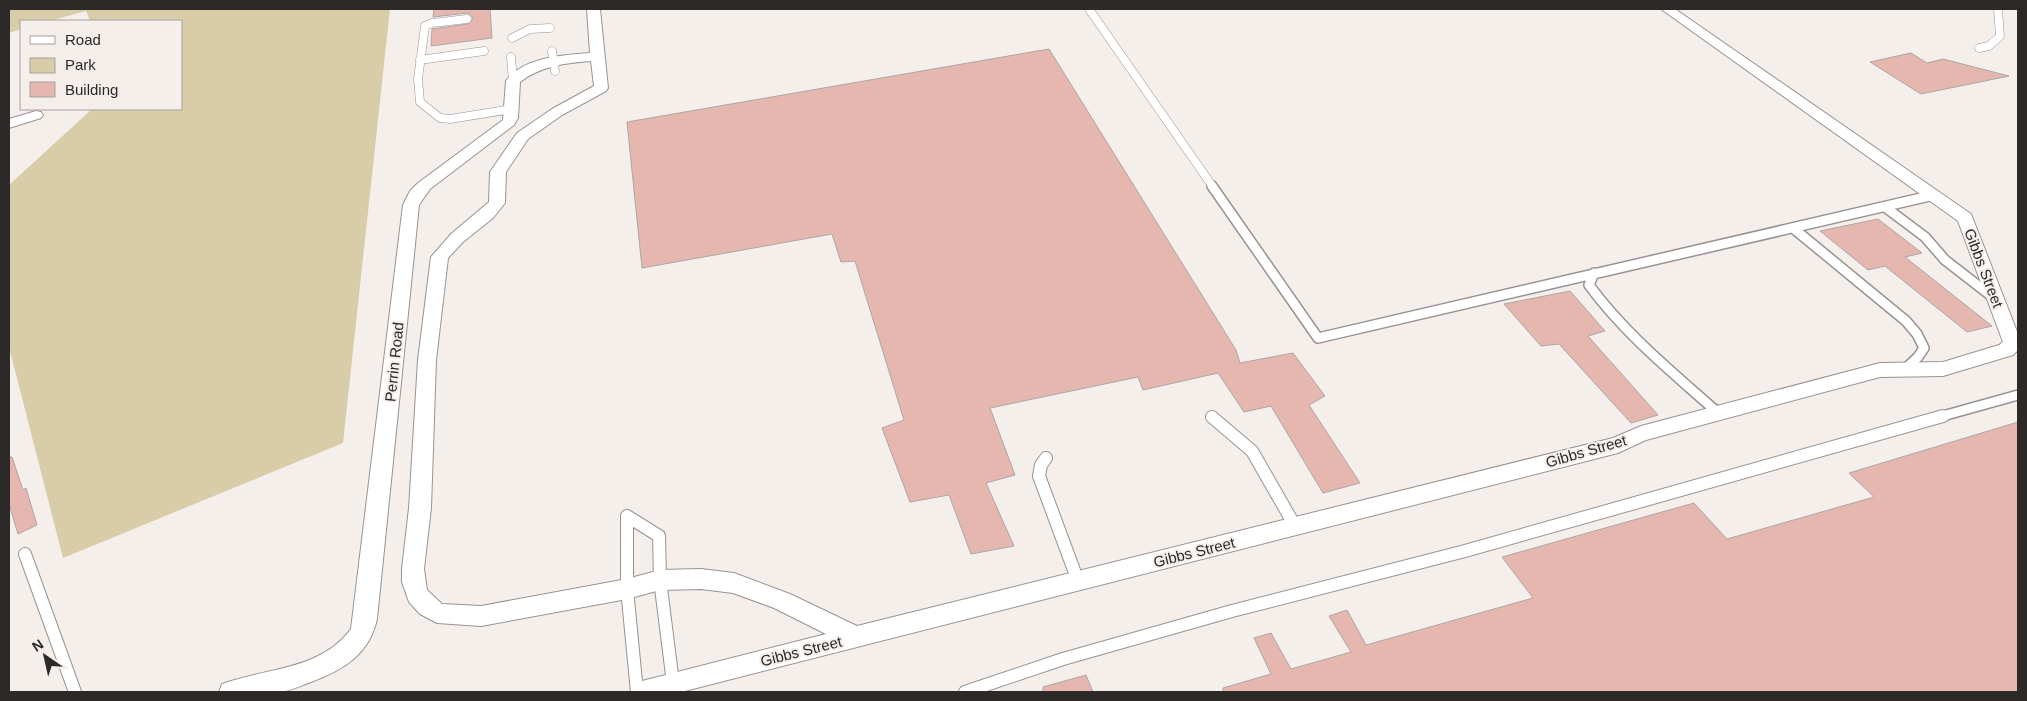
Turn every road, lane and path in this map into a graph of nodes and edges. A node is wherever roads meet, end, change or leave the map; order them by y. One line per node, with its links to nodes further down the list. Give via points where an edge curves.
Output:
1 (593, 9): 11 (street)
2 (1089, 9): 20 (lane, via 1318,338)
3 (1667, 9): 17 (street, Gibbs Street)
4 (1998, 9): 8 (lane, via 2000,36 1989,46)
5 (467, 19): 12 (lane, via 425,26)
6 (550, 28): 7 (lane, via 525,30)
7 (512, 38)
8 (1979, 48)
9 (484, 51): 12 (lane)
10 (510, 56): 13 (lane)
11 (599, 56): 13 (street, via 554,61 532,68); 31 (street, via 601,88 522,136 498,172 497,203 440,257 427,360 413,582 423,603 448,616 481,616)
12 (420, 60): 14 (lane, via 420,102 440,118)
13 (513, 81): 14 (street, Perrin Road)
14 (512, 109): 34 (street, Perrin Road, via 511,118 504,128 424,186 412,205 382,480 361,633 344,653 316,670)
15 (36, 116): 16 (street)
16 (9, 124)
17 (1934, 195): 18 (lane); 21 (street, Gibbs Street, via 1965,218)
18 (1885, 207): 19 (lane); 21 (lane)
19 (1793, 228): 20 (lane); 22 (lane, via 1918,334 1924,348)
20 (1594, 273): 24 (lane, via 1588,285 1599,301 1653,356)
21 (1997, 300): 22 (street, Gibbs Street, via 2013,344 2006,350 1943,369)
22 (1904, 370): 24 (street, Gibbs Street, via 1880,370)
23 (2018, 395): 38 (lane, via 1465,551 1232,611 1063,659)
24 (1718, 412): 27 (street, Gibbs Street, via 1641,434 1618,444)
25 (1212, 417): 27 (lane, via 1252,451)
26 (1046, 458): 30 (lane, via 1040,466 1039,476)
27 (1295, 526): 30 (street, Gibbs Street)
28 (25, 554): 35 (lane)
29 (660, 580): 31 (street); 31 (lane, via 659,536 627,516); 32 (street, via 701,579 734,583 782,601); 33 (lane)
30 (1078, 581): 32 (street, Gibbs Street)
31 (628, 588): 36 (lane)
32 (856, 637): 33 (street, Gibbs Street)
33 (672, 688): 37 (street, Gibbs Street)
34 (242, 691)
35 (75, 692)
36 (636, 692)
37 (642, 692)
38 (965, 692)

